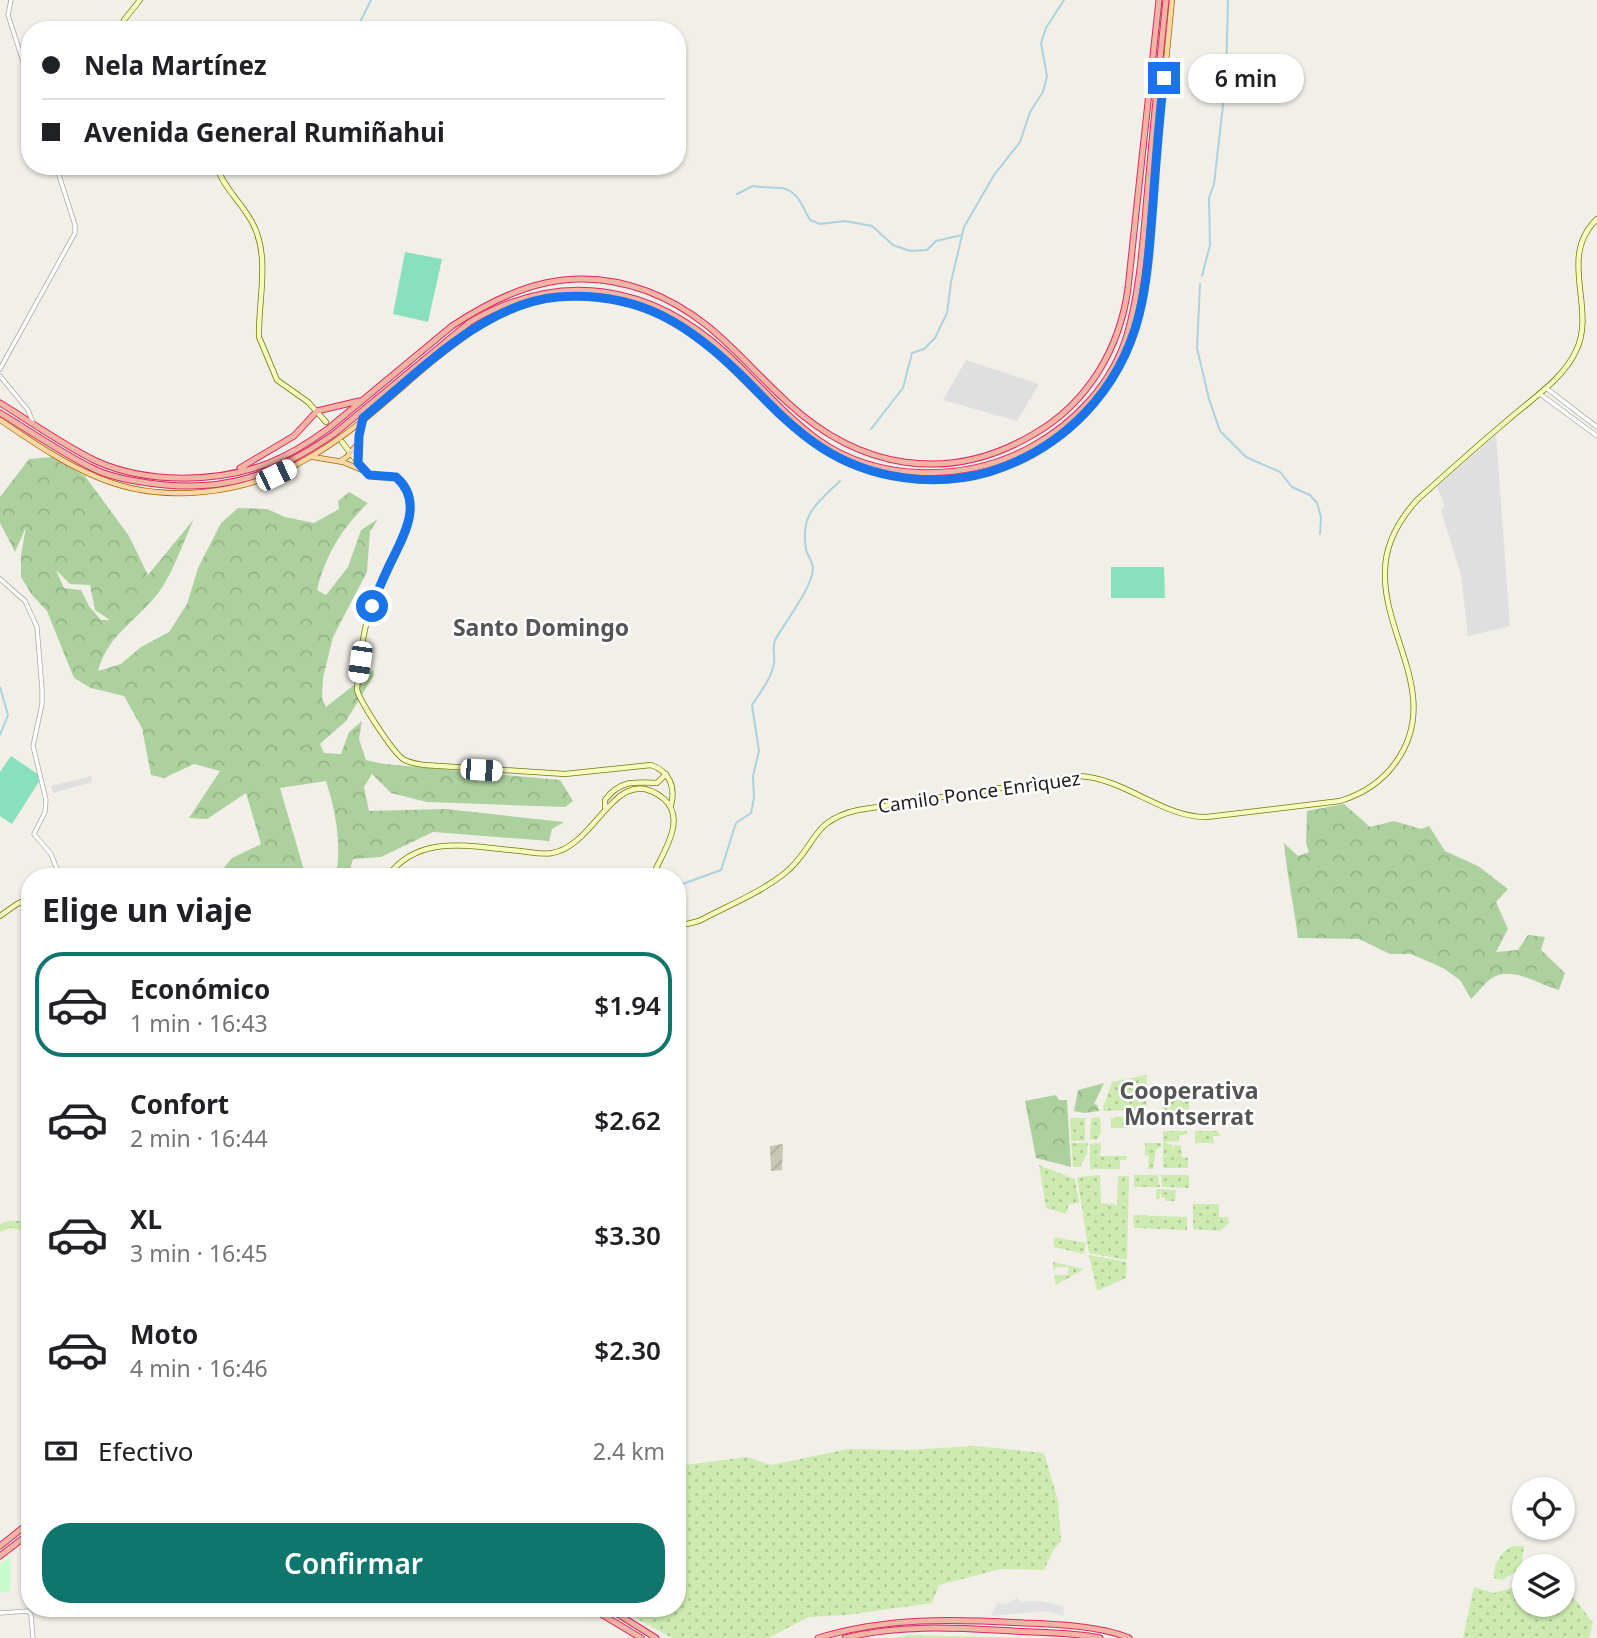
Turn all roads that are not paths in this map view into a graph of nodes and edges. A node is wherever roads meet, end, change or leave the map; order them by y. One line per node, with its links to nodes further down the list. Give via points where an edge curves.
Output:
1 (11, 0): 7 (street, via 8,15)
2 (140, 0): 6 (main road)
3 (1159, 0): 15 (highway, via 1128,288 1119,330 1101,368 1076,401 1016,445 944,465 891,460 850,446 804,416 696,316 646,291 600,281 549,282 496,299 452,326)
4 (1166, 0): 18 (highway, via 1136,293 1126,338 1107,377 1075,416 1048,438 993,464 929,473 894,470 846,455 808,432 728,355 669,311 640,299 588,291 538,294 492,309 334,434 269,472 241,480 168,486 117,478)
5 (1172, 0): 19 (main road, via 1151,227 1136,323 1116,374 1096,401 1069,429 1020,460 973,476 926,480 853,464 803,435 714,349 677,322 642,305 610,299 558,297 514,307 458,340)
6 (124, 21)
7 (21, 55)
8 (59, 175): 11 (street, via 75,233)
9 (220, 175): 17 (main road, via 259,238 259,337 263,350 277,380)
10 (1597, 219): 13 (main road, Camilo Ponce Enrìquez, via 1578,254 1581,339 1566,368)
11 (0, 369)
12 (0, 376): 22 (street)
13 (1545, 387): 14 (main road, Camilo Ponce Enrìquez); 23 (street)
14 (1539, 393): 24 (street); 42 (main road, Camilo Ponce Enrìquez, via 1417,500 1395,531 1385,578 1412,688 1413,717 1398,760 1365,791 1325,803 1200,817 1098,778 1079,776 858,810 826,822 791,868 772,882)
15 (363, 400): 17 (highway); 32 (highway, via 300,448 266,464)
16 (0, 403): 22 (highway)
17 (317, 411): 21 (main road); 32 (highway, via 295,436)
18 (0, 413)
19 (363, 418): 26 (main road); 28 (main road)
20 (0, 420): 28 (main road, via 93,476 149,491 186,493 235,487 276,475)
21 (327, 422)
22 (33, 423): 32 (highway, via 113,467 169,477)
23 (1597, 427)
24 (1597, 436)
25 (342, 442): 27 (main road)
26 (358, 442): 27 (main road); 30 (main road)
27 (350, 452): 29 (main road); 30 (main road)
28 (312, 456): 29 (main road)
29 (336, 460): 31 (main road)
30 (358, 463): 31 (main road)
31 (362, 470): 34 (main road, via 396,477 411,502 404,535 367,620 357,690 401,757 424,765 531,773 651,765)
32 (233, 472)
33 (0, 579): 37 (street, via 25,601 37,627 42,697 33,746 46,800 34,834)
34 (666, 774): 35 (main road, via 673,789); 36 (main road, via 657,783 621,785 605,800)
35 (670, 805): 36 (main road, via 652,791 635,789 622,793); 39 (main road, via 671,839)
36 (606, 808): 38 (main road, via 582,838 556,852 439,845 412,853)
37 (56, 868)
38 (394, 868)
39 (656, 868)
40 (21, 902): 41 (main road)
41 (0, 916)
42 (686, 924)
43 (21, 1529): 45 (highway)
44 (21, 1540): 46 (highway)
45 (0, 1546)
46 (0, 1556)
47 (21, 1610): 48 (street)
48 (0, 1613)
49 (31, 1617): 52 (street)
50 (606, 1617): 53 (highway)
51 (622, 1617): 54 (highway)
52 (33, 1638)
53 (641, 1638)
54 (656, 1638)
55 (818, 1638): 58 (highway, via 864,1625 953,1619 1064,1625)
56 (845, 1638): 57 (highway, via 916,1629 1055,1632)
57 (1100, 1638)
58 (1129, 1638)

